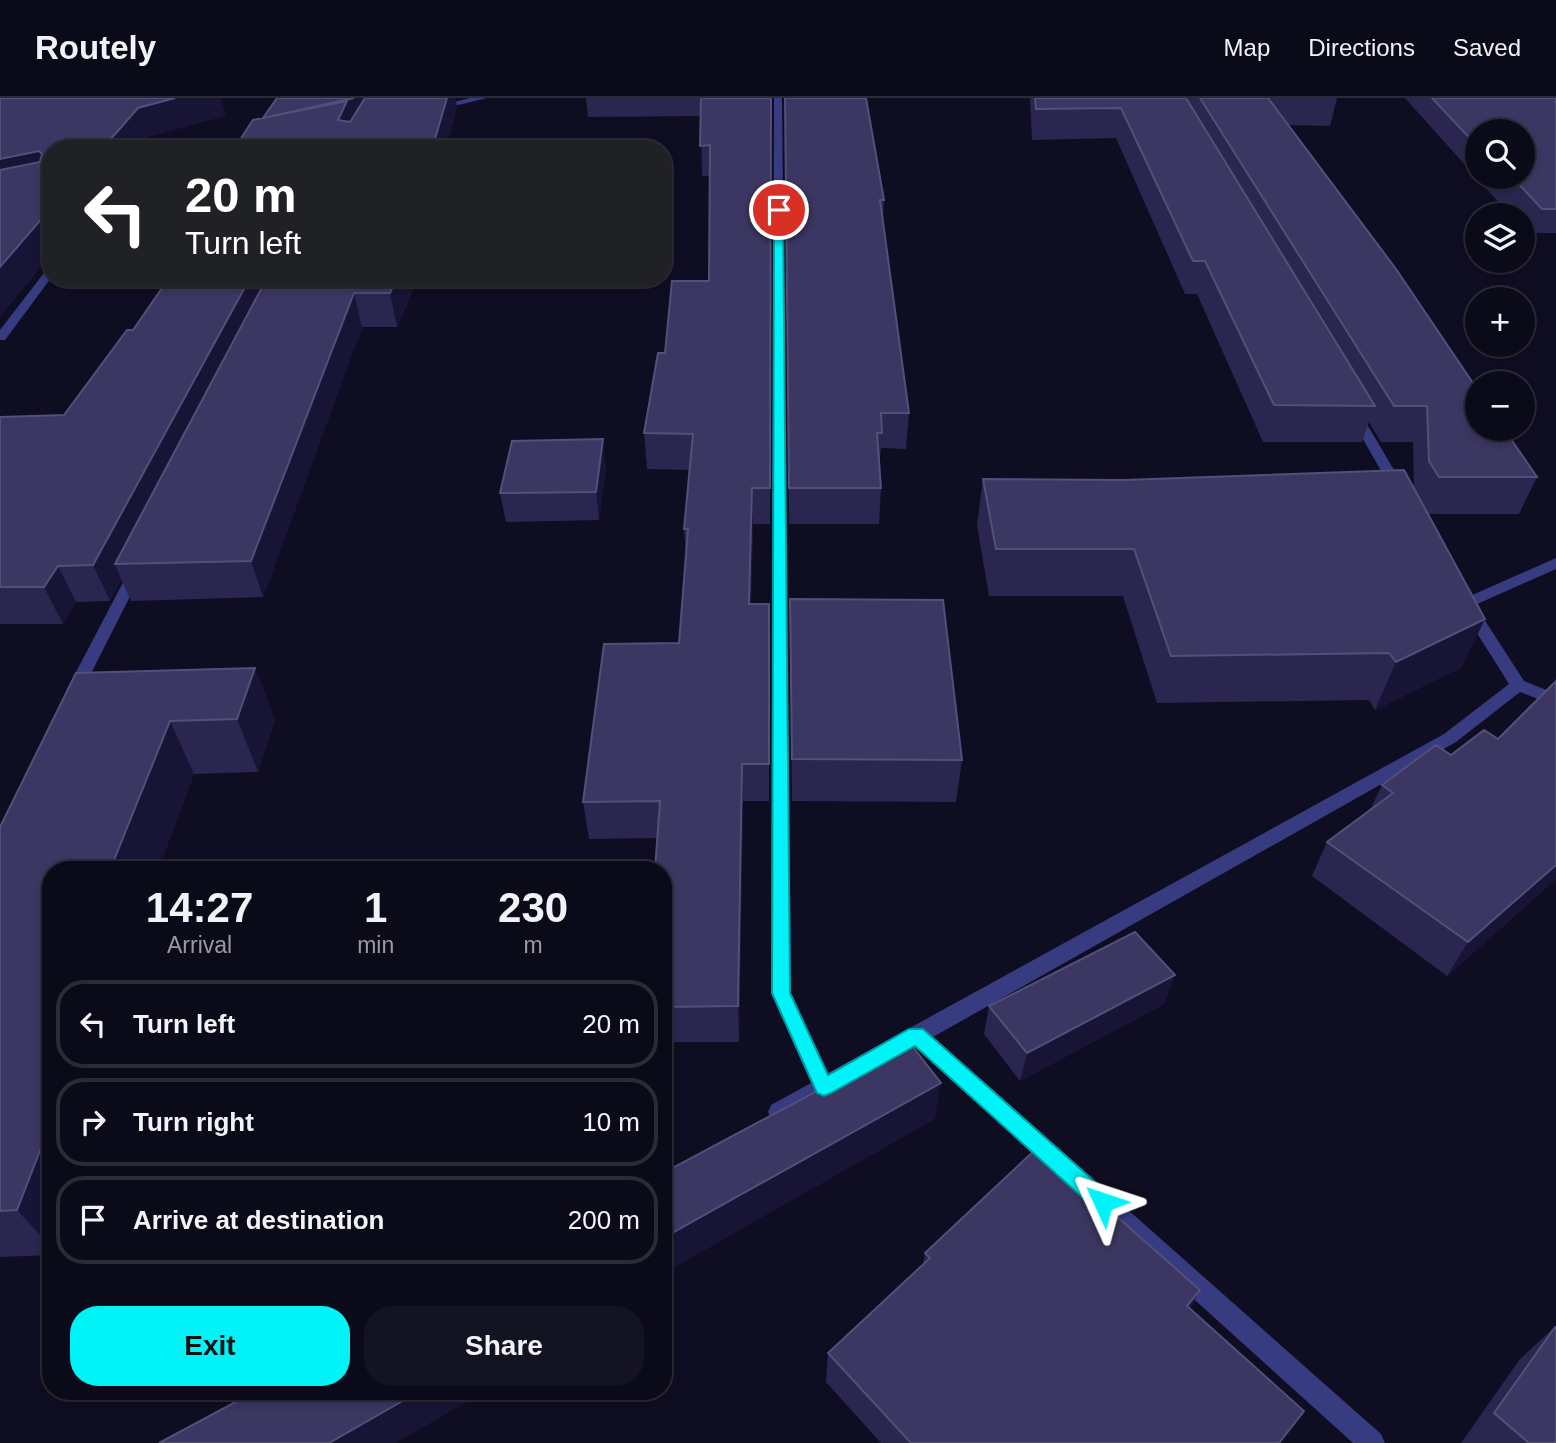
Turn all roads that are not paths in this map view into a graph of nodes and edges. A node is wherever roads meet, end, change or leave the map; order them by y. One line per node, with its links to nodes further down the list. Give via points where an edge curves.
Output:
1 (482, 98): 3 (street)
2 (778, 98): 14 (street, via 781,993)
3 (417, 112)
4 (42, 283): 5 (street)
5 (1, 337)
6 (1346, 399): 7 (street)
7 (1410, 507)
8 (146, 551): 12 (street)
9 (1556, 563): 10 (street, via 1463,597)
10 (1518, 685): 11 (street); 13 (street, via 1450,738)
11 (1556, 700)
12 (64, 713)
13 (916, 1035): 14 (street); 16 (street)
14 (824, 1087): 15 (street)
15 (767, 1119)
16 (1372, 1443)

